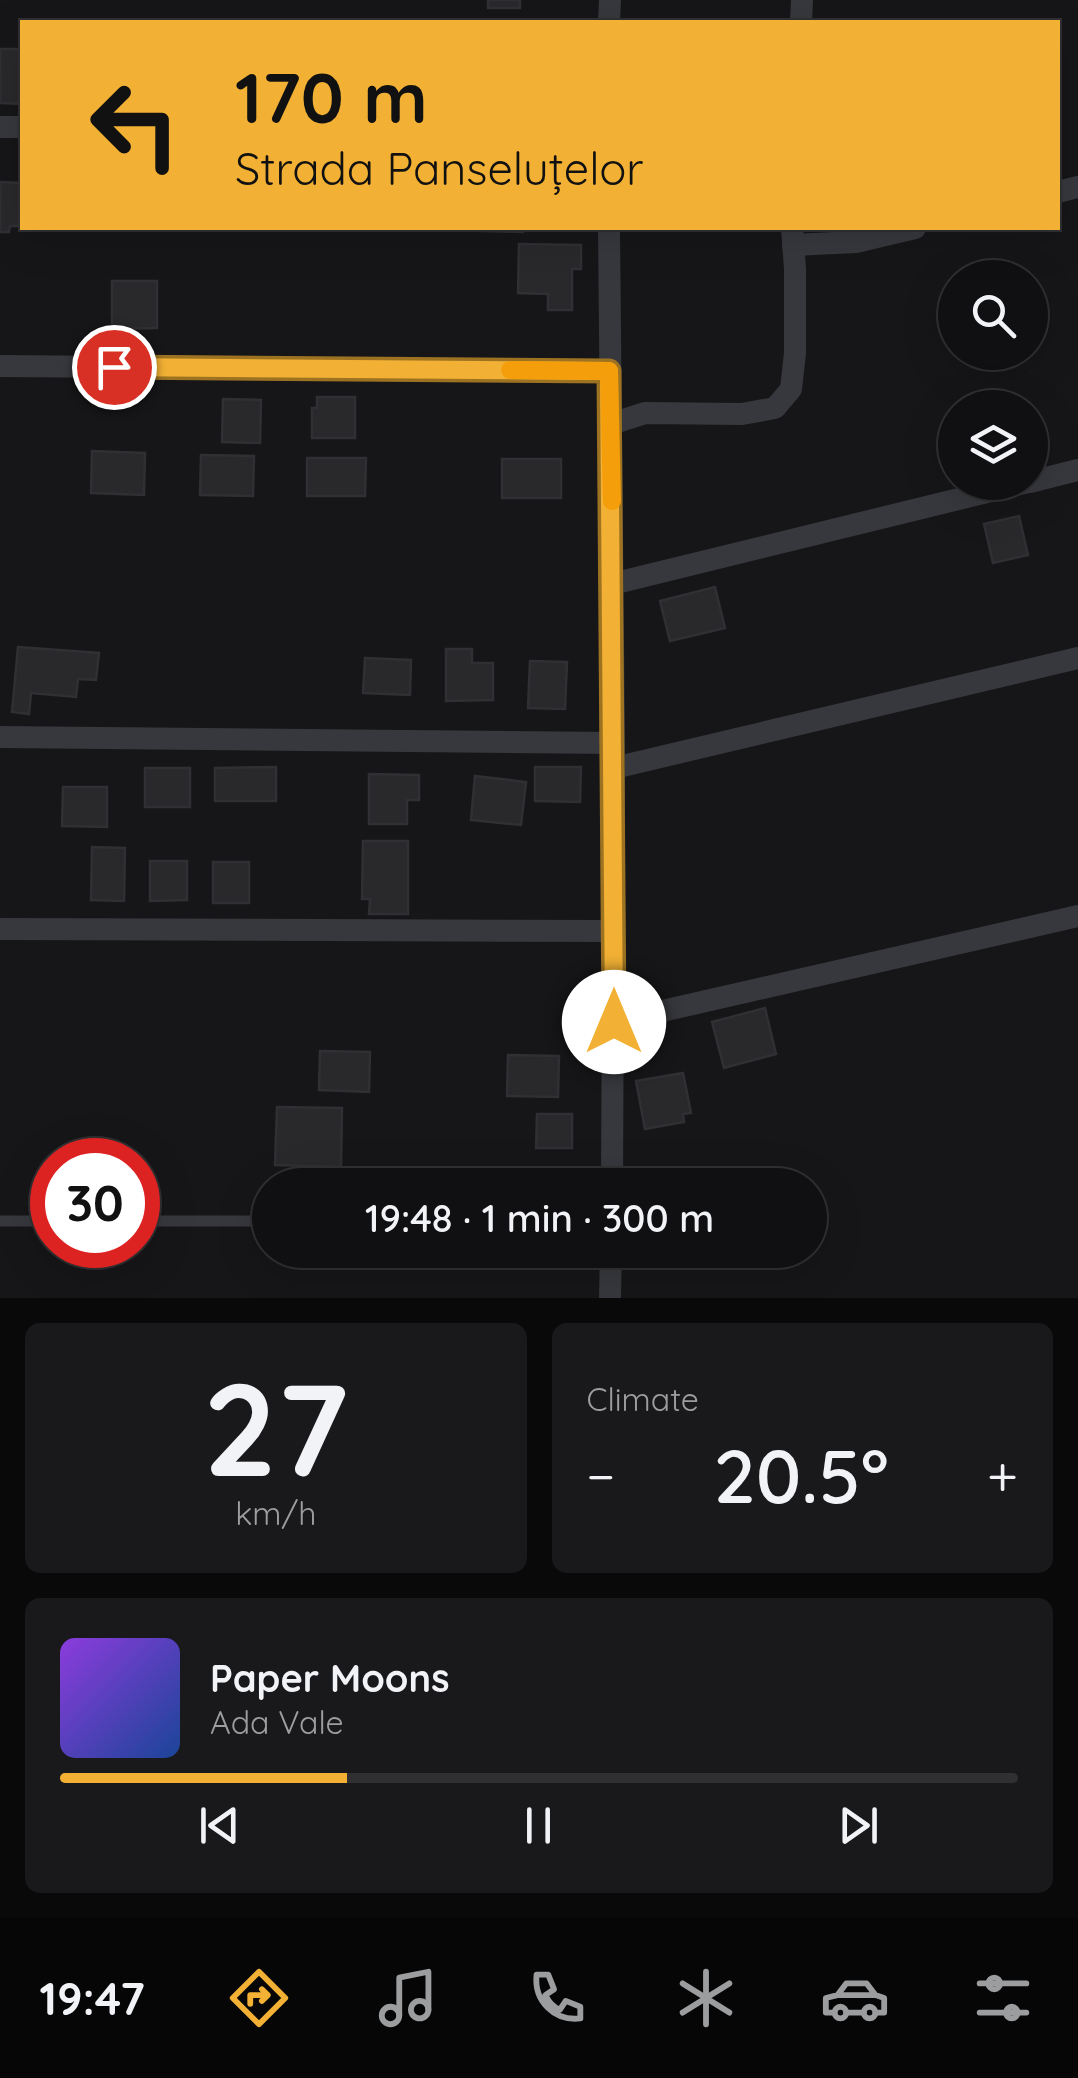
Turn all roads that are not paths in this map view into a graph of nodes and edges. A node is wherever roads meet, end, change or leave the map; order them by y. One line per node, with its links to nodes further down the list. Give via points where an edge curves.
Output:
1 (609, 230): 5 (street)
2 (907, 230): 3 (street, via 856,242)
3 (792, 236): 6 (street, via 795,353 791,389 775,408 645,412)
4 (0, 366): 5 (street)
5 (609, 371): 6 (street)
6 (611, 424): 10 (street)
7 (1078, 470): 8 (street)
8 (1048, 477)
9 (955, 500): 10 (street)
10 (612, 584): 13 (street)
11 (1078, 658): 14 (street)
12 (0, 737): 13 (street)
13 (614, 743): 14 (street)
14 (614, 768): 17 (street)
15 (1078, 916): 18 (street)
16 (0, 929): 17 (street)
17 (614, 931): 18 (street)
18 (614, 1022): 19 (street)
19 (612, 1168)
20 (0, 1221): 21 (lane)
21 (30, 1221)
22 (160, 1221): 23 (lane)
23 (252, 1221)
24 (611, 1268): 25 (street)
25 (610, 1298)

